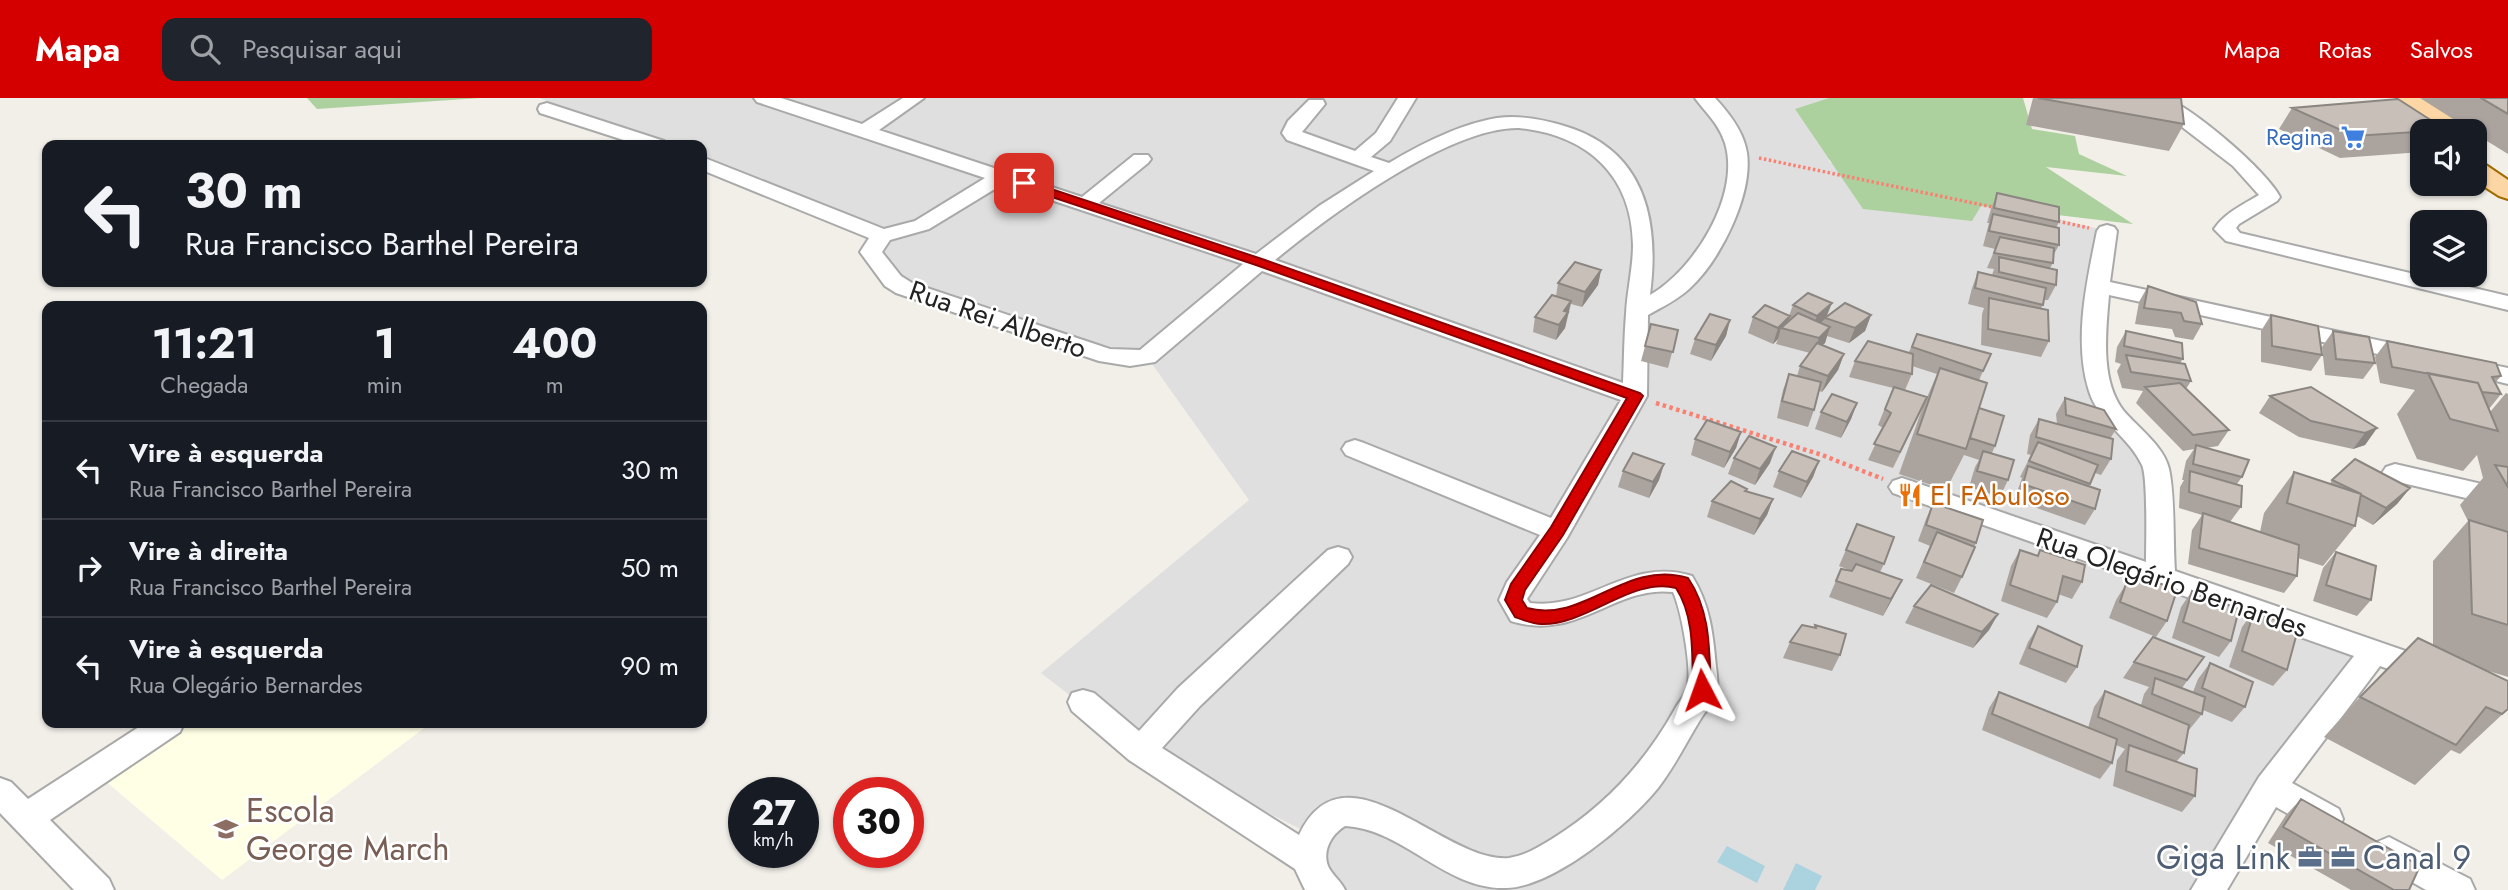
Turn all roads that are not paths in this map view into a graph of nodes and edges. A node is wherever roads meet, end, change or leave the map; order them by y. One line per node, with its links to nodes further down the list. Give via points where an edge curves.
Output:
1 (763, 98): 11 (street)
2 (915, 98): 11 (street)
3 (1407, 98): 13 (street, via 1383,137)
4 (1704, 98): 28 (street, via 1725,122 1738,154 1731,198 1715,239 1685,281)
5 (2163, 103): 27 (street, via 2269,190 2270,197 2224,229 2232,237)
6 (1316, 104): 13 (street, via 1295,125 1294,136)
7 (2401, 105): 9 (main road); 10 (main road)
8 (547, 109): 12 (street)
9 (2412, 119)
10 (2433, 119)
11 (866, 130): 20 (street)
12 (642, 140)
13 (1358, 158): 19 (street)
14 (1142, 159): 22 (street)
15 (2487, 159): 16 (main road)
16 (2508, 163)
17 (707, 165): 24 (street)
18 (2487, 166): 21 (main road)
19 (1387, 169): 25 (street); 28 (street, via 1501,123 1551,129 1597,145 1617,169 1639,209 1644,234)
20 (1003, 176): 22 (street); 24 (street, via 922,225)
21 (2508, 191)
22 (1084, 205): 25 (street)
23 (2107, 232): 26 (street)
24 (883, 236): 25 (street, Rua Rei Alberto, via 872,251 893,281 904,288 1107,356 1130,359 1147,357)
25 (1261, 263): 30 (street)
26 (2097, 286): 29 (street); 37 (street, via 2097,376 2108,407 2150,454 2156,468)
27 (2508, 303)
28 (1637, 312): 30 (street)
29 (2508, 376)
30 (1635, 396): 35 (street)
31 (1354, 449): 35 (street)
32 (2395, 473): 34 (street)
33 (1902, 487): 37 (street, Rua Olegário Bernardes)
34 (2508, 499)
35 (1557, 531): 45 (street, via 1517,589 1513,600 1521,613 1555,617 1655,580 1682,583 1692,597 1699,626 1702,690 1654,768 1631,796 1576,841 1525,869 1506,873 1457,861 1376,817 1347,812)
36 (1338, 557): 42 (street, via 1189,697)
37 (2161, 578): 38 (street, Rua Olegário Bernardes)
38 (2374, 652): 39 (street, Rua Olegário Bernardes); 43 (street)
39 (2459, 681)
40 (1083, 702): 42 (street)
41 (162, 728): 46 (street)
42 (1140, 751): 47 (street)
43 (2270, 787): 50 (street); 51 (street)
44 (0, 792): 46 (street)
45 (1332, 816): 47 (street, via 1314,836)
46 (25, 820): 48 (street)
47 (1310, 860): 49 (street, via 1314,874)
48 (97, 890)
49 (1328, 890)
50 (2208, 890)
51 (2458, 890)

